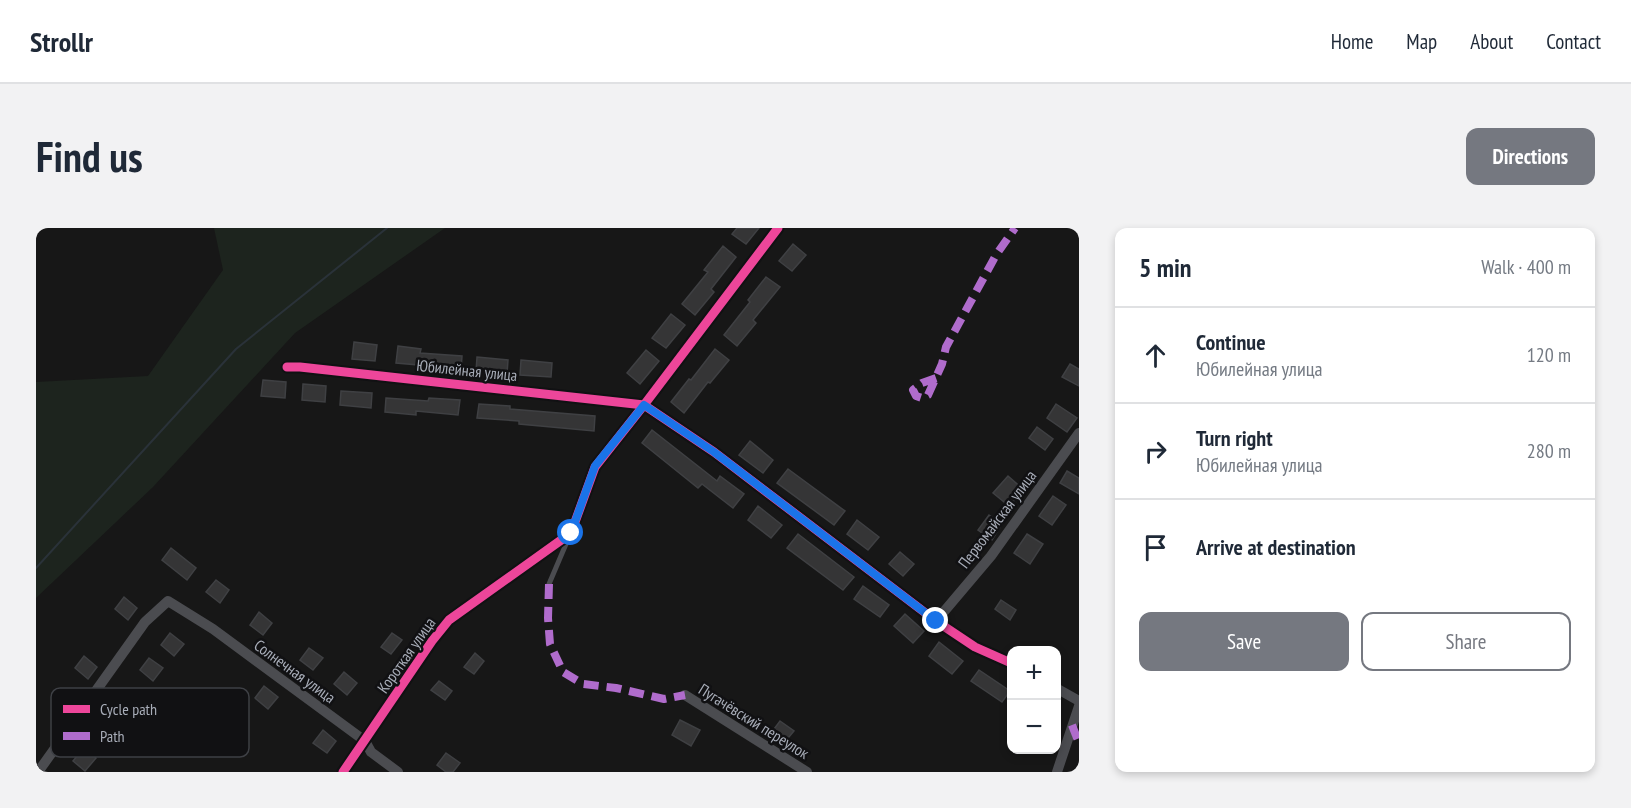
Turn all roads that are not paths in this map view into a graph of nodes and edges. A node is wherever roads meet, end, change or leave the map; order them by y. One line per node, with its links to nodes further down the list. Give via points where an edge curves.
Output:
1 (778, 228): 3 (street)
2 (287, 367): 3 (street, Юбилейная улица)
3 (644, 405): 5 (street, via 595,466); 7 (street, Юбилейная улица, via 714,452)
4 (1079, 433): 7 (street, Первомайская улица, via 991,556)
5 (571, 533): 6 (lane); 14 (street, Короткая улица, via 449,620)
6 (549, 584)
7 (936, 621): 8 (street, Юбилейная улица, via 975,647)
8 (1007, 661)
9 (98, 688): 14 (street, Солнечная улица, via 145,622 168,601 213,629)
10 (1061, 691): 12 (street)
11 (684, 695): 19 (street, Пугачёвский переулок)
12 (1079, 701)
13 (1079, 706): 20 (street)
14 (365, 741): 17 (street, Короткая улица); 18 (street, Солнечная улица, via 371,752)
15 (51, 754): 16 (street, Солнечная улица)
16 (38, 772)
17 (343, 772)
18 (398, 772)
19 (807, 772)
20 (1057, 772)

